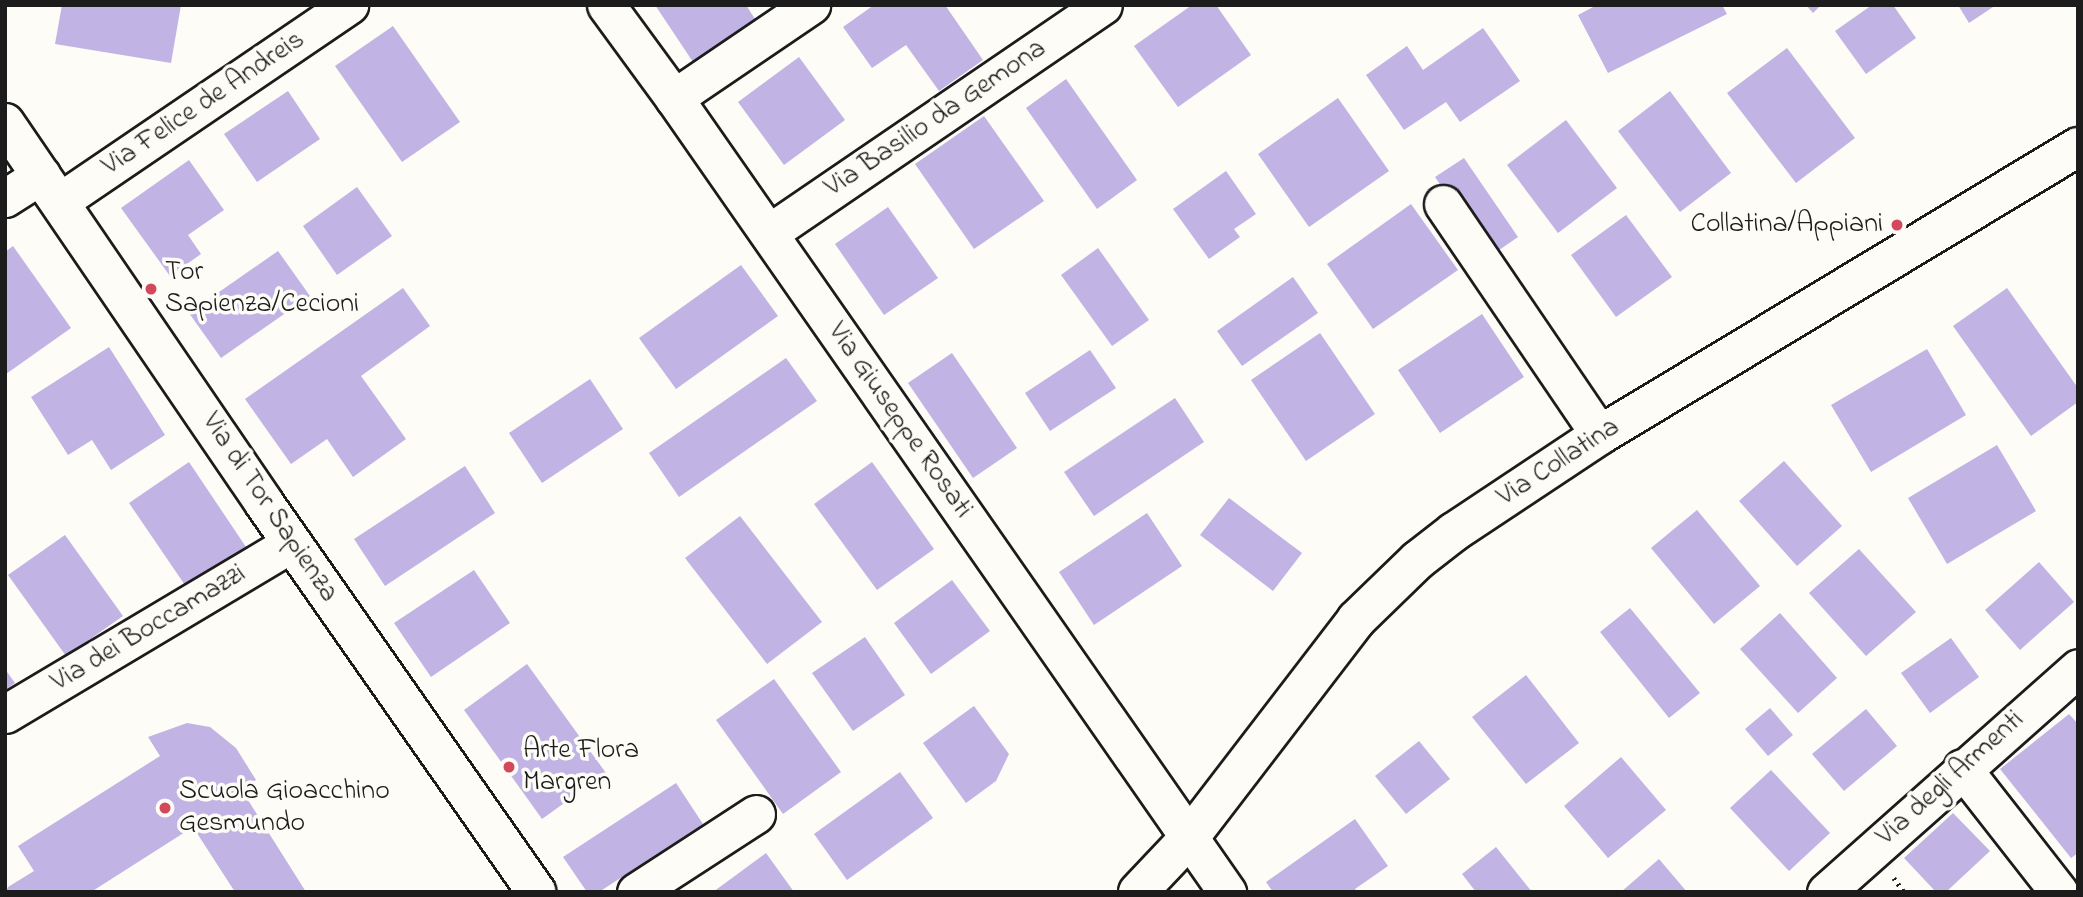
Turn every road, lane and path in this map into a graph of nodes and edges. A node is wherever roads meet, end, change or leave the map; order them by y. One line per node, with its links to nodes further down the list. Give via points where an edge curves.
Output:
1 (349, 5): 8 (street, Via Felice de Andreis)
2 (606, 5): 5 (street, Via Giuseppe Rosati)
3 (811, 5): 5 (street)
4 (1103, 5): 11 (street, Via Basilio da Gemona)
5 (674, 98): 11 (street, Via Giuseppe Rosati)
6 (5, 123): 8 (street, Via di Tor Sapienza)
7 (2078, 147): 12 (street, Via Collatina)
8 (50, 188): 9 (street, Via Felice de Andreis); 13 (street, Via di Tor Sapienza)
9 (5, 198)
10 (1443, 204): 12 (street)
11 (768, 233): 18 (street, Via Giuseppe Rosati)
12 (1600, 435): 18 (street, Via Collatina, via 1454,532 1376,598 1336,643)
13 (292, 543): 15 (street, Via dei Boccamazzi); 19 (street, Via di Tor Sapienza)
14 (2078, 668): 16 (street, Via degli Armenti)
15 (5, 714)
16 (1962, 768): 23 (street, Via degli Armenti); 24 (street)
17 (756, 814): 20 (street)
18 (1189, 838): 21 (street, Via Collatina); 22 (street, Via Giuseppe Rosati)
19 (536, 892)
20 (636, 892)
21 (1138, 892)
22 (1227, 892)
23 (1826, 892)
24 (2059, 892)

